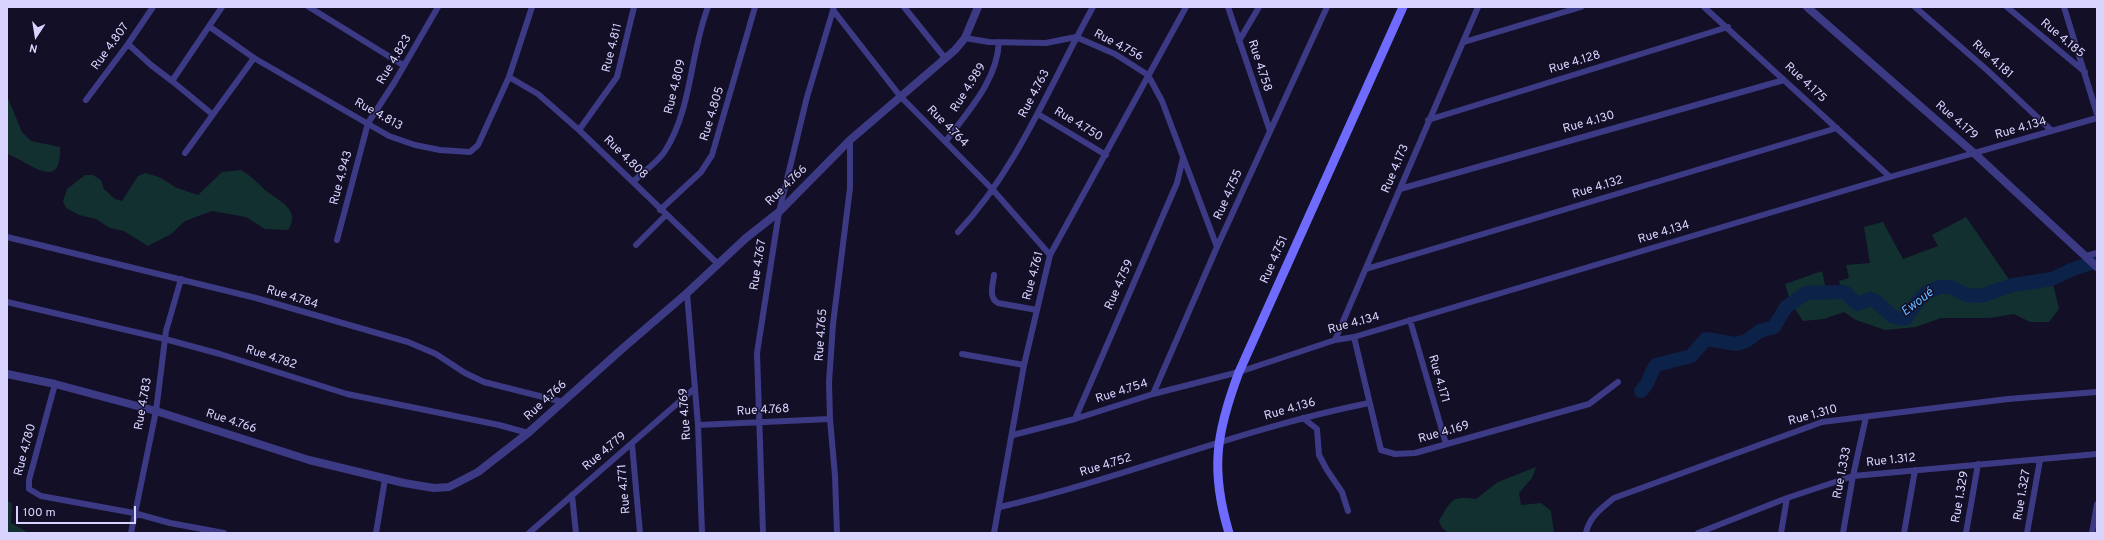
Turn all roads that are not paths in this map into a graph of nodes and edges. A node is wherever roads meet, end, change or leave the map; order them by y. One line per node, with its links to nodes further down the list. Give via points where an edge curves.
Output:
1 (153, 7): 32 (street, Rue 4.807)
2 (222, 7): 25 (street)
3 (309, 7): 35 (street)
4 (438, 7): 35 (street, Rue 4.823)
5 (532, 7): 38 (street, Rue 4.813)
6 (634, 7): 50 (street, Rue 4.811, via 617,77)
7 (708, 7): 60 (street, Rue 4.809, via 681,115 665,152)
8 (755, 7): 63 (street, Rue 4.805, via 712,155 700,172)
9 (904, 7): 34 (street)
10 (978, 7): 28 (street, Rue 4.766)
11 (1093, 7): 27 (street, Rue 4.763)
12 (1186, 7): 37 (street, Rue 4.761)
13 (1228, 7): 29 (street, Rue 4.758)
14 (1258, 7): 29 (street)
15 (1327, 7): 51 (street, Rue 4.755)
16 (1403, 7): 88 (main road, Rue 4.751)
17 (1478, 7): 31 (street, Rue 4.173)
18 (1581, 7): 31 (street)
19 (1704, 7): 26 (street, Rue 4.175)
20 (1807, 7): 56 (street, Rue 4.179)
21 (1915, 7): 52 (street, Rue 4.181)
22 (2007, 7): 36 (street, Rue 4.185)
23 (2064, 7): 36 (street)
24 (833, 9): 41 (street, Rue 4.764); 64 (street, Rue 4.767, via 807,97)
25 (210, 27): 33 (street, Rue 4.813); 40 (street)
26 (1728, 27): 39 (street, Rue 4.175); 47 (street, Rue 4.128)
27 (1076, 37): 30 (street, Rue 4.756, via 1046,43); 37 (street, Rue 4.756, via 1115,54); 44 (street, Rue 4.763)
28 (964, 38): 30 (street, Rue 4.756); 34 (street, Rue 4.766)
29 (1240, 41): 51 (street, Rue 4.758)
30 (999, 42): 54 (street, Rue 4.989, via 998,58 991,75 978,98)
31 (1464, 42): 47 (street, Rue 4.173)
32 (128, 44): 40 (street); 42 (street, Rue 4.807)
33 (254, 58): 43 (street); 48 (street, Rue 4.813)
34 (945, 58): 41 (street, Rue 4.766)
35 (404, 65): 48 (street, Rue 4.823)
36 (2085, 72): 45 (street)
37 (1148, 75): 57 (street, Rue 4.761); 58 (street, Rue 4.756, via 1162,101)
38 (508, 77): 48 (street, Rue 4.813, via 478,145 470,152 415,145 389,136); 50 (street, Rue 4.808, via 538,94)
39 (1784, 80): 49 (street, Rue 4.175); 62 (street, Rue 4.130)
40 (172, 81): 43 (street)
41 (900, 96): 53 (street, Rue 4.766); 54 (street, Rue 4.764)
42 (86, 100)
43 (212, 114): 55 (street)
44 (1038, 114): 57 (street, Rue 4.750); 61 (street, Rue 4.763)
45 (2097, 114)
46 (2097, 118): 52 (street, Rue 4.134)
47 (1428, 120): 62 (street, Rue 4.173)
48 (368, 123): 68 (street, Rue 4.943)
49 (1837, 128): 59 (street, Rue 4.175); 76 (street, Rue 4.132)
50 (579, 130): 60 (street, Rue 4.808)
51 (1270, 131): 70 (street, Rue 4.755)
52 (2052, 131): 56 (street, Rue 4.134)
53 (850, 140): 64 (street, Rue 4.766); 100 (street, Rue 4.765, via 850,188 833,324)
54 (946, 141): 61 (street, Rue 4.764)
55 (185, 153)
56 (1975, 154): 59 (street, Rue 4.134); 73 (street, Rue 4.179)
57 (1106, 155): 72 (street, Rue 4.761)
58 (1183, 158): 70 (street, Rue 4.756); 101 (street, Rue 4.759, via 1176,183)
59 (1890, 177): 82 (street, Rue 4.134)
60 (634, 181): 63 (street, Rue 4.808)
61 (993, 190): 66 (street, Rue 4.763); 72 (street, Rue 4.764)
62 (1400, 190): 76 (street, Rue 4.173)
63 (660, 210): 65 (street, Rue 4.808)
64 (779, 212): 74 (street, Rue 4.766); 102 (street, Rue 4.767, via 757,353)
65 (666, 214): 69 (street); 74 (street, Rue 4.808)
66 (958, 232)
67 (7, 237): 78 (street, Rue 4.784)
68 (337, 240)
69 (636, 245)
70 (1217, 247): 94 (street, Rue 4.755)
71 (2097, 253): 73 (street)
72 (1050, 255): 81 (street, Rue 4.761)
73 (2086, 256): 75 (street, Rue 4.179)
74 (718, 264): 79 (street, Rue 4.766)
75 (2097, 267)
76 (1366, 268): 85 (street, Rue 4.173)
77 (994, 275): 81 (street, via 991,296 993,300)
78 (181, 279): 84 (street, Rue 4.783); 95 (street, Rue 4.784, via 408,342 436,354 484,382)
79 (688, 293): 92 (street, Rue 4.769); 95 (street, Rue 4.766)
80 (7, 302): 84 (street, Rue 4.782)
81 (1037, 310): 87 (street, Rue 4.761)
82 (1410, 320): 83 (street, Rue 4.134); 108 (street, Rue 4.171)
83 (1354, 337): 85 (street, Rue 4.134); 96 (street, Rue 4.169)
84 (165, 339): 97 (street, Rue 4.783); 104 (street, Rue 4.782, via 347,394 499,425)
85 (1335, 340): 88 (street, Rue 4.134)
86 (962, 354): 87 (street)
87 (1024, 365): 105 (street, Rue 4.761)
88 (1239, 372): 94 (street, Rue 4.754); 106 (main road, Rue 4.751, via 1226,405)
89 (7, 374): 91 (street, Rue 4.766)
90 (1618, 382): 108 (street, Rue 4.169, via 1589,404)
91 (55, 384): 97 (street, Rue 4.766); 120 (street, Rue 4.780, via 29,480 29,489 41,496)
92 (695, 388): 103 (street, Rue 4.769); 107 (street, Rue 4.779)
93 (2097, 392): 98 (street, Rue 1.310, via 2008,399)
94 (1153, 394): 101 (street, Rue 4.754)
95 (562, 402): 104 (street, Rue 4.766)
96 (1369, 403): 99 (street, Rue 4.136); 108 (street, Rue 4.169, via 1381,450 1395,454 1415,453)
97 (156, 411): 114 (street, Rue 4.766, via 309,460); 120 (street, Rue 4.783)
98 (1866, 417): 113 (street, Rue 1.333); 132 (street, Rue 1.310, via 1838,419 1806,427 1614,498 1596,512)
99 (1303, 418): 106 (street, Rue 4.136); 119 (street, via 1317,429 1319,455 1342,492)
100 (830, 419): 102 (street, Rue 4.768); 129 (street, Rue 4.765)
101 (1075, 419): 105 (street, Rue 4.754)
102 (758, 423): 103 (street, Rue 4.768); 128 (street, Rue 4.767)
103 (698, 425): 127 (street, Rue 4.769)
104 (528, 434): 114 (street, Rue 4.766, via 478,472 449,487 434,488)
105 (1013, 435): 118 (street, Rue 4.761)
106 (1218, 442): 118 (street, Rue 4.752, via 1112,476); 131 (main road, Rue 4.751, via 1220,504)
107 (632, 444): 115 (street, Rue 4.779); 126 (street, Rue 4.771)
108 (1446, 444)
109 (2097, 454): 110 (street, Rue 1.312)
110 (2040, 460): 111 (street, Rue 1.312); 138 (street, Rue 1.327)
111 (1978, 464): 112 (street, Rue 1.312); 137 (street, Rue 1.329)
112 (1915, 470): 113 (street, Rue 1.312); 136 (street)
113 (1853, 476): 116 (street, Rue 1.312); 135 (street, Rue 1.333)
114 (385, 479): 123 (street)
115 (572, 495): 124 (street, Rue 4.779); 125 (street)
116 (1787, 498): 133 (street, Rue 1.312); 134 (street)
117 (2097, 504): 139 (street)
118 (1000, 507): 130 (street, Rue 4.761)
119 (1348, 511)
120 (134, 513): 121 (street, Rue 4.783); 122 (street, Rue 4.780)
121 (131, 533)
122 (224, 533)
123 (376, 533)
124 (529, 533)
125 (576, 533)
126 (640, 533)
127 (702, 533)
128 (763, 533)
129 (837, 533)
130 (994, 533)
131 (1230, 533)
132 (1586, 533)
133 (1698, 533)
134 (1781, 533)
135 (1843, 533)
136 (1904, 533)
137 (1966, 533)
138 (2027, 533)
139 (2092, 533)

